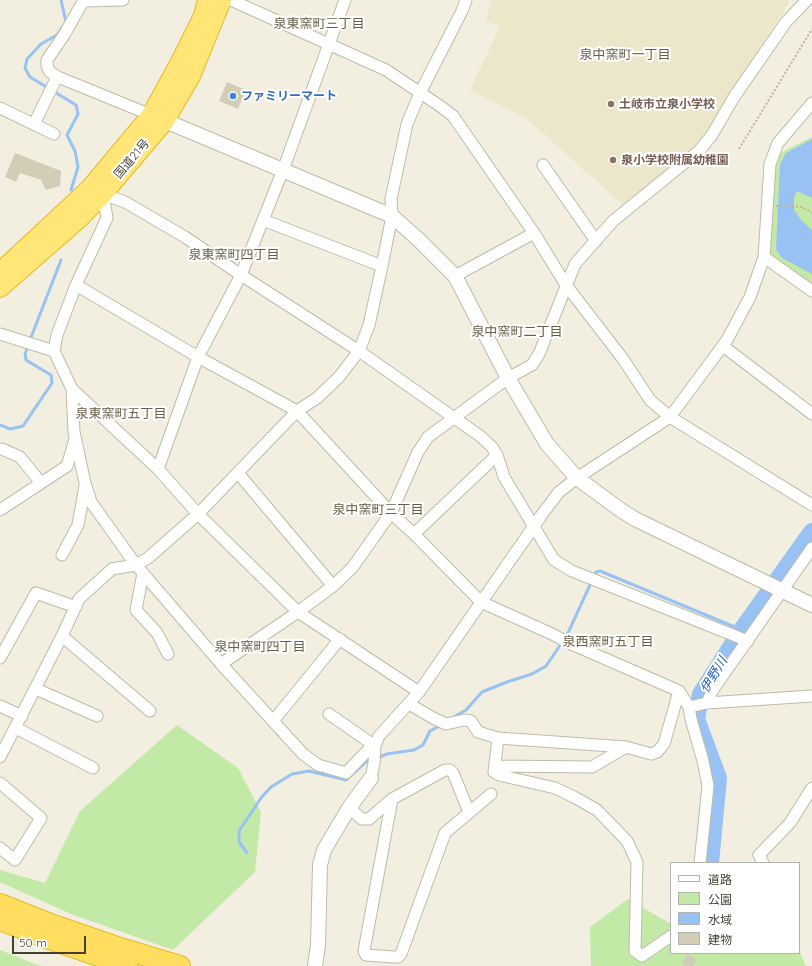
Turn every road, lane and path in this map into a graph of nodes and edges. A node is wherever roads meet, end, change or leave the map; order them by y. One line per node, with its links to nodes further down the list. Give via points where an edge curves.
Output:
1 (84, 0): 2 (street); 11 (street, via 47,60 47,66)
2 (122, 0)
3 (207, 0): 15 (highway, 国道21号, via 203,16 180,62)
4 (222, 0): 15 (highway, 国道21号, via 191,76)
5 (231, 0): 10 (street)
6 (345, 0): 10 (street)
7 (466, 0): 12 (street)
8 (806, 0): 27 (street, via 786,22 699,152 613,221)
9 (812, 29): 18 (path)
10 (329, 44): 12 (street, via 386,70); 20 (street)
11 (55, 80): 15 (street); 16 (street)
12 (420, 93): 24 (street, via 403,138 391,199); 26 (street, via 453,116)
13 (812, 103): 22 (street, via 778,143 770,164)
14 (0, 108): 16 (street)
15 (158, 118): 20 (street); 21 (highway, 国道21号); 30 (highway, 国道21号, via 90,188)
16 (34, 124): 17 (street)
17 (54, 134)
18 (739, 149)
19 (543, 165): 27 (street)
20 (283, 170): 24 (street); 25 (street)
21 (103, 194): 31 (street, via 125,202 185,237); 33 (street, via 107,218); 35 (highway, 国道21号, via 79,219)
22 (767, 206): 23 (path, via 801,207); 28 (street)
23 (812, 212)
24 (392, 216): 29 (street); 32 (street)
25 (263, 220): 29 (street); 31 (street)
26 (534, 233): 32 (street); 34 (street)
27 (596, 241): 34 (street, via 575,264)
28 (764, 257): 36 (street); 38 (street, via 750,297)
29 (382, 266): 40 (street, via 369,325)
30 (0, 272)
31 (241, 275): 40 (street); 41 (street)
32 (455, 276): 42 (street)
33 (76, 285): 39 (street, via 57,335); 41 (street)
34 (566, 285): 42 (street, via 539,354 532,365); 47 (street, via 623,359 650,400)
35 (0, 288)
36 (812, 291)
37 (0, 334): 39 (street)
38 (723, 346): 45 (street); 47 (street)
39 (54, 351): 43 (street)
40 (359, 351): 44 (street, via 339,377 317,398); 46 (street)
41 (198, 357): 44 (street); 51 (street)
42 (508, 378): 46 (street); 53 (street, via 548,444)
43 (72, 389): 48 (street); 51 (street)
44 (297, 411): 52 (street); 58 (street)
45 (812, 414)
46 (454, 417): 50 (street, via 480,436); 58 (street, via 428,437 418,452)
47 (670, 417): 53 (street); 56 (street)
48 (75, 437): 54 (street, via 67,466); 55 (street)
49 (2, 449): 54 (street, via 20,457)
50 (497, 455): 60 (street, via 504,477); 61 (street)
51 (158, 469): 59 (street)
52 (238, 473): 59 (street); 65 (street)
53 (577, 478): 60 (street, via 559,492); 66 (street, via 635,519)
54 (41, 483): 57 (street)
55 (85, 483): 63 (street, via 78,525); 64 (street, via 91,502)
56 (812, 505)
57 (0, 510)
58 (391, 513): 61 (street); 65 (street, via 352,568)
59 (198, 514): 64 (street, via 148,558); 70 (street)
60 (533, 527): 67 (street); 73 (street, via 554,560 572,571)
61 (414, 534): 67 (street)
62 (812, 548): 66 (street)
63 (62, 555)
64 (140, 569): 69 (street, via 112,569 79,599); 74 (street, via 136,610 157,633); 76 (street)
65 (333, 586): 70 (street)
66 (783, 591): 68 (street); 73 (street)
67 (481, 602): 78 (street); 79 (street)
68 (812, 604)
69 (76, 607): 71 (street); 75 (street, via 36,593)
70 (298, 612): 72 (street); 76 (street)
71 (62, 636): 77 (street); 85 (street)
72 (340, 640): 79 (street); 89 (street)
73 (748, 641): 81 (street, via 712,691)
74 (168, 654)
75 (0, 658)
76 (221, 664): 89 (street)
77 (36, 688): 87 (street); 88 (street)
78 (679, 691): 84 (street); 92 (street, via 664,744 657,752 651,754)
79 (419, 692): 82 (street)
80 (812, 696): 81 (street)
81 (707, 703): 84 (street)
82 (408, 704): 91 (street, via 446,724 471,721 478,732); 93 (street, via 379,736)
83 (0, 706): 87 (street)
84 (689, 707): 105 (street, via 708,786)
85 (150, 711)
86 (329, 714): 93 (street)
87 (22, 716): 90 (street)
88 (97, 716)
89 (273, 721): 93 (street, via 303,754 318,765 346,773 368,750)
90 (16, 728): 94 (street); 96 (street)
91 (498, 738): 92 (street); 95 (street)
92 (626, 747): 95 (street, via 592,767)
93 (374, 754): 97 (street)
94 (0, 757)
95 (495, 766): 112 (street, via 494,772 499,774 554,788 574,797 597,810 611,822 627,841 637,862 635,951 642,956)
96 (93, 768)
97 (371, 778): 102 (street)
98 (0, 783): 104 (street, via 41,818 15,860)
99 (812, 788): 106 (street, via 790,823 758,855)
100 (491, 794): 103 (street)
101 (392, 800): 102 (street, via 370,819 362,819); 103 (street, via 445,770 450,770 454,774); 103 (street, via 364,951 366,955 398,957 401,954 445,833)
102 (349, 808): 115 (street, via 324,850 320,866)
103 (468, 812)
104 (0, 848)
105 (700, 862)
106 (762, 862)
107 (0, 898): 110 (highway)
108 (0, 904): 110 (highway)
109 (0, 920): 113 (highway)
110 (53, 925): 114 (highway)
111 (0, 928): 113 (highway)
112 (670, 937)
113 (118, 963)
114 (180, 966)
115 (315, 966)

